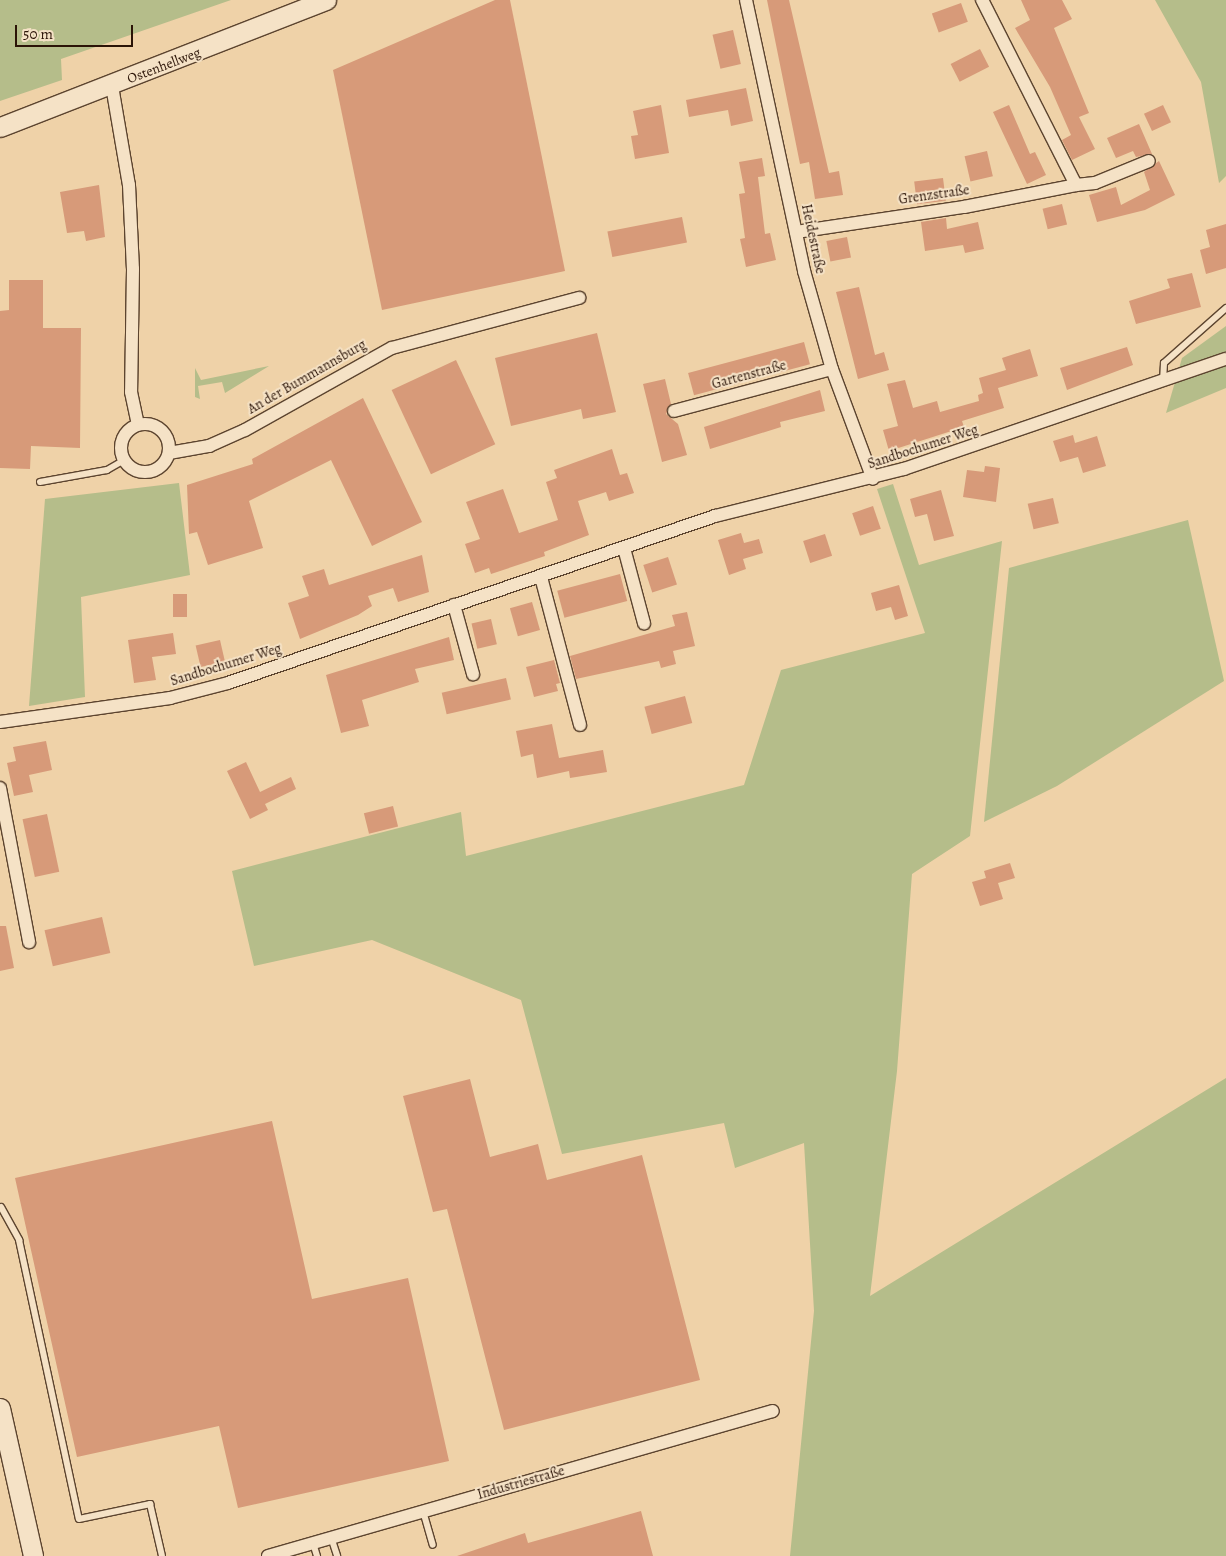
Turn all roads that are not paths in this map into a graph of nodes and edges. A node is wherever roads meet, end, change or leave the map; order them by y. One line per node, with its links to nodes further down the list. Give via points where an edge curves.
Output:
1 (326, 0): 4 (main road, Ostenhellweg)
2 (746, 0): 8 (street, Heidestraße)
3 (982, 0): 7 (street)
4 (112, 86): 5 (main road, Ostenhellweg); 15 (street, via 129,185 131,392)
5 (0, 127)
6 (1149, 161): 7 (street, Grenzstraße, via 1096,183)
7 (1076, 185): 8 (street, Grenzstraße, via 964,208)
8 (796, 232): 12 (street, Heidestraße)
9 (578, 298): 16 (street, An der Bummannsburg, via 392,348 245,430 209,446)
10 (1226, 308): 13 (lane, via 1164,362)
11 (1226, 359): 13 (street, Sandbochumer Weg)
12 (832, 369): 14 (street, Gartenstraße); 18 (street, Heidestraße)
13 (1163, 383): 18 (street, Sandbochumer Weg)
14 (674, 411)
15 (138, 424): 16 (street, via 158,427 166,434); 17 (street, via 124,435)
16 (169, 453): 17 (street, via 164,463 148,472)
17 (124, 460): 19 (lane, via 107,470)
18 (873, 479): 20 (street, Sandbochumer Weg, via 715,516)
19 (40, 482)
20 (624, 548): 21 (street, Sandbochumer Weg); 23 (street)
21 (541, 576): 22 (street, Sandbochumer Weg); 26 (street)
22 (454, 605): 24 (street); 25 (street, Sandbochumer Weg, via 189,694)
23 (644, 623)
24 (473, 674)
25 (0, 722)
26 (580, 725)
27 (0, 788): 28 (street)
28 (29, 942)
29 (1, 1207): 37 (lane, via 19,1240 79,1519 150,1504)
30 (0, 1408): 36 (main road)
31 (774, 1411): 32 (street, Industriestraße)
32 (423, 1511): 33 (street, Industriestraße); 35 (lane)
33 (331, 1537): 34 (street, Industriestraße); 40 (lane)
34 (313, 1543): 38 (street, Industriestraße); 39 (lane)
35 (433, 1545)
36 (32, 1555)
37 (162, 1556)
38 (268, 1556)
39 (317, 1556)
40 (336, 1556)

